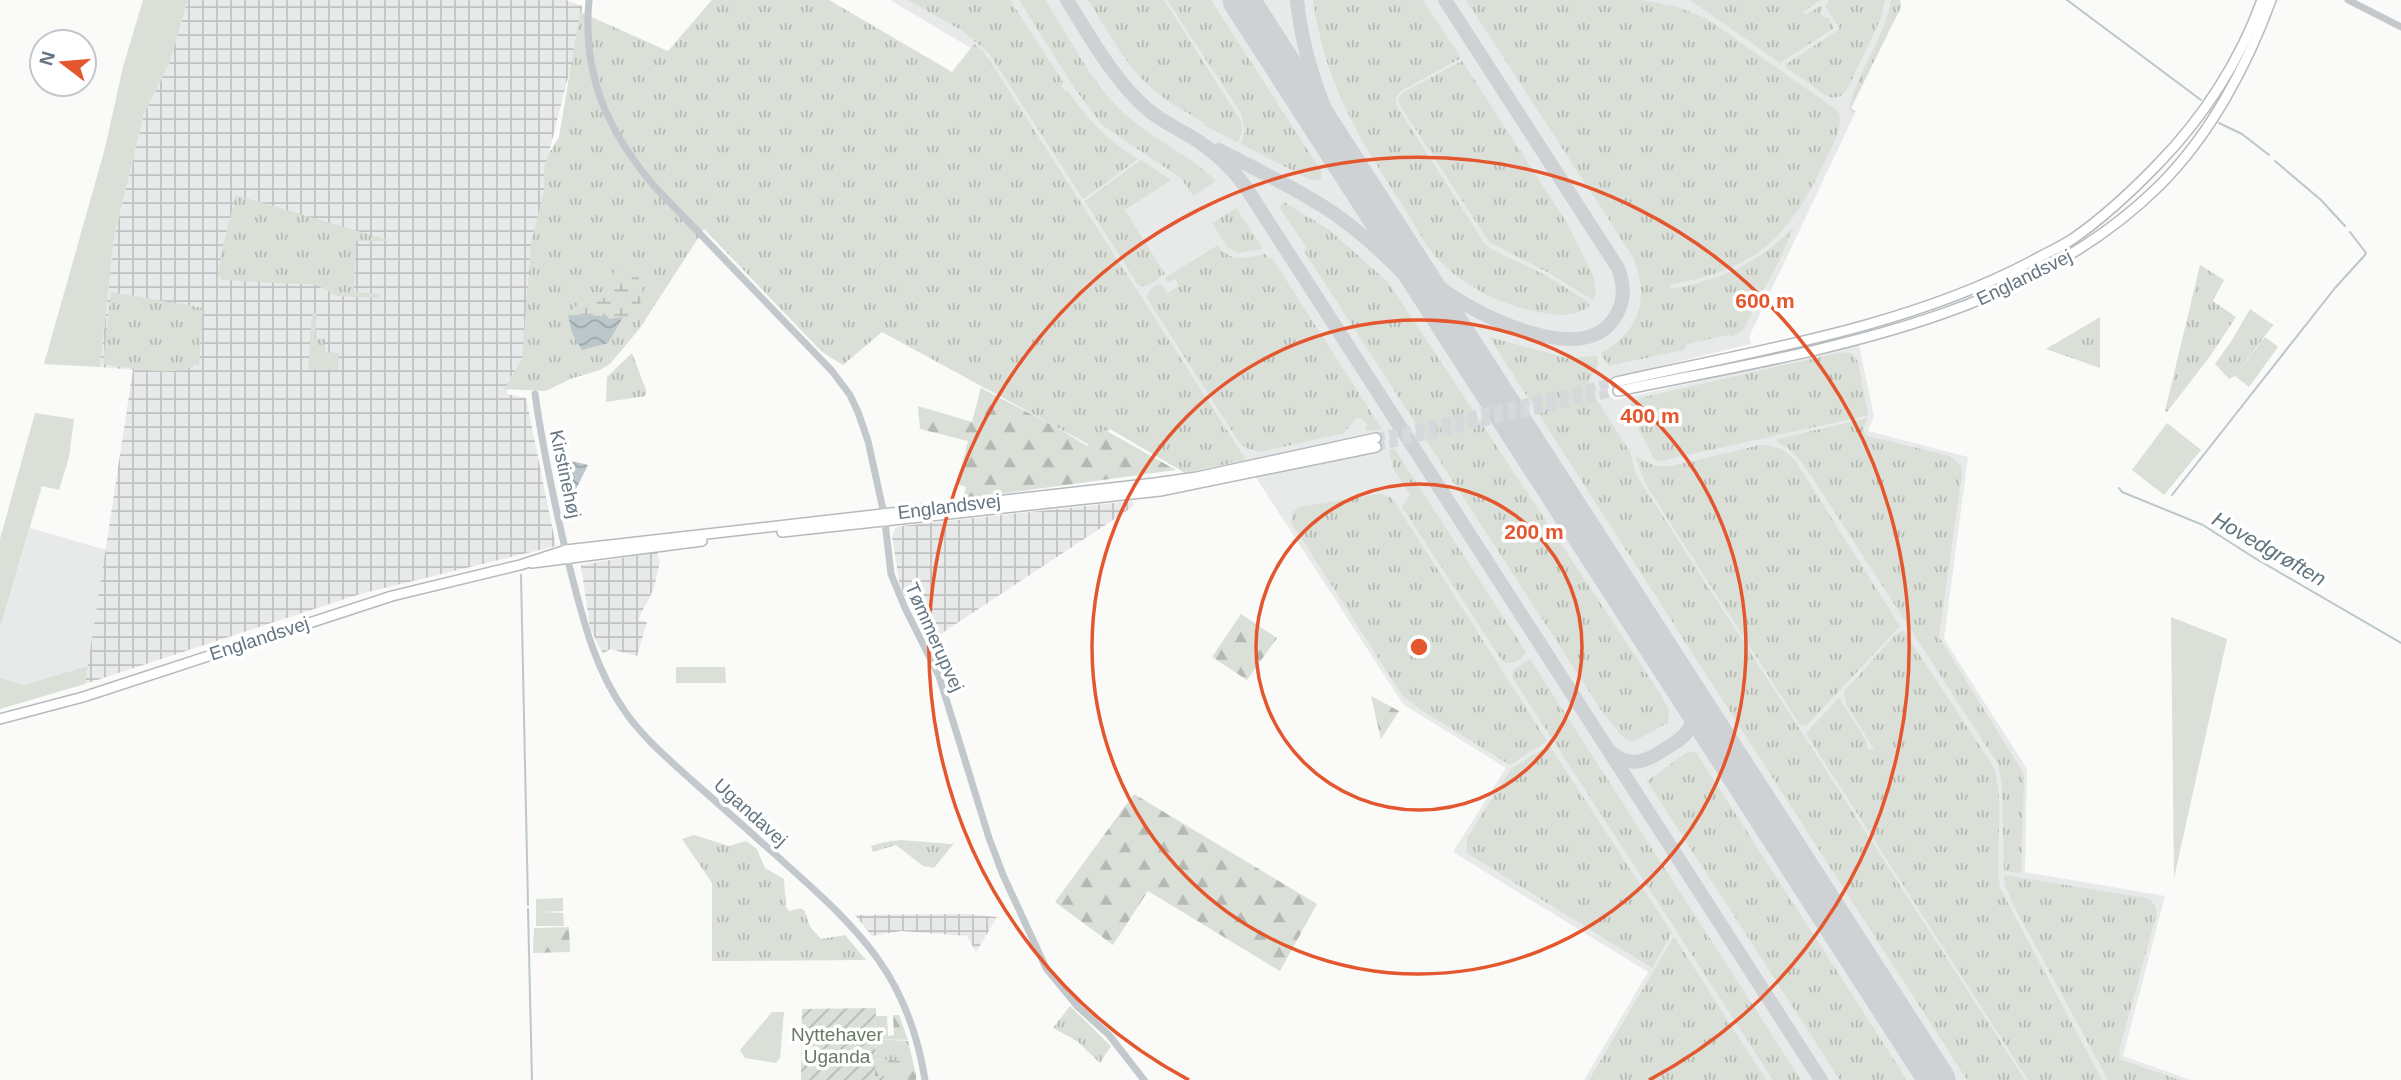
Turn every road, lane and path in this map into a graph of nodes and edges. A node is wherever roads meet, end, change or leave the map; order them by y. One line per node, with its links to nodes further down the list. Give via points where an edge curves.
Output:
1 (589, 0): 8 (street, Tømmerupvej, via 592,71 616,135 654,187 850,395 868,441)
2 (2262, 0): 3 (main road, Englandsvej, via 2233,63 2179,143 2072,240 1998,279 1920,309 1617,387 1828,347 1925,319 1999,294 2081,249 2161,184 2195,142 2241,68)
3 (2271, 0)
4 (2348, 0): 5 (street)
5 (2401, 27)
6 (535, 394): 9 (street, Kirstinehøj)
7 (1376, 442): 8 (main road, Englandsvej, via 1160,491)
8 (884, 518): 9 (main road, Englandsvej); 12 (street, Tømmerupvej, via 896,589 939,676 989,838 1035,946 1059,985 1109,1035)
9 (567, 555): 10 (main road, Englandsvej, via 392,596 83,697); 11 (street, Ugandavej, via 594,657 627,715 657,749 859,933 906,1011)
10 (0, 719)
11 (925, 1080)
12 (1144, 1080)

